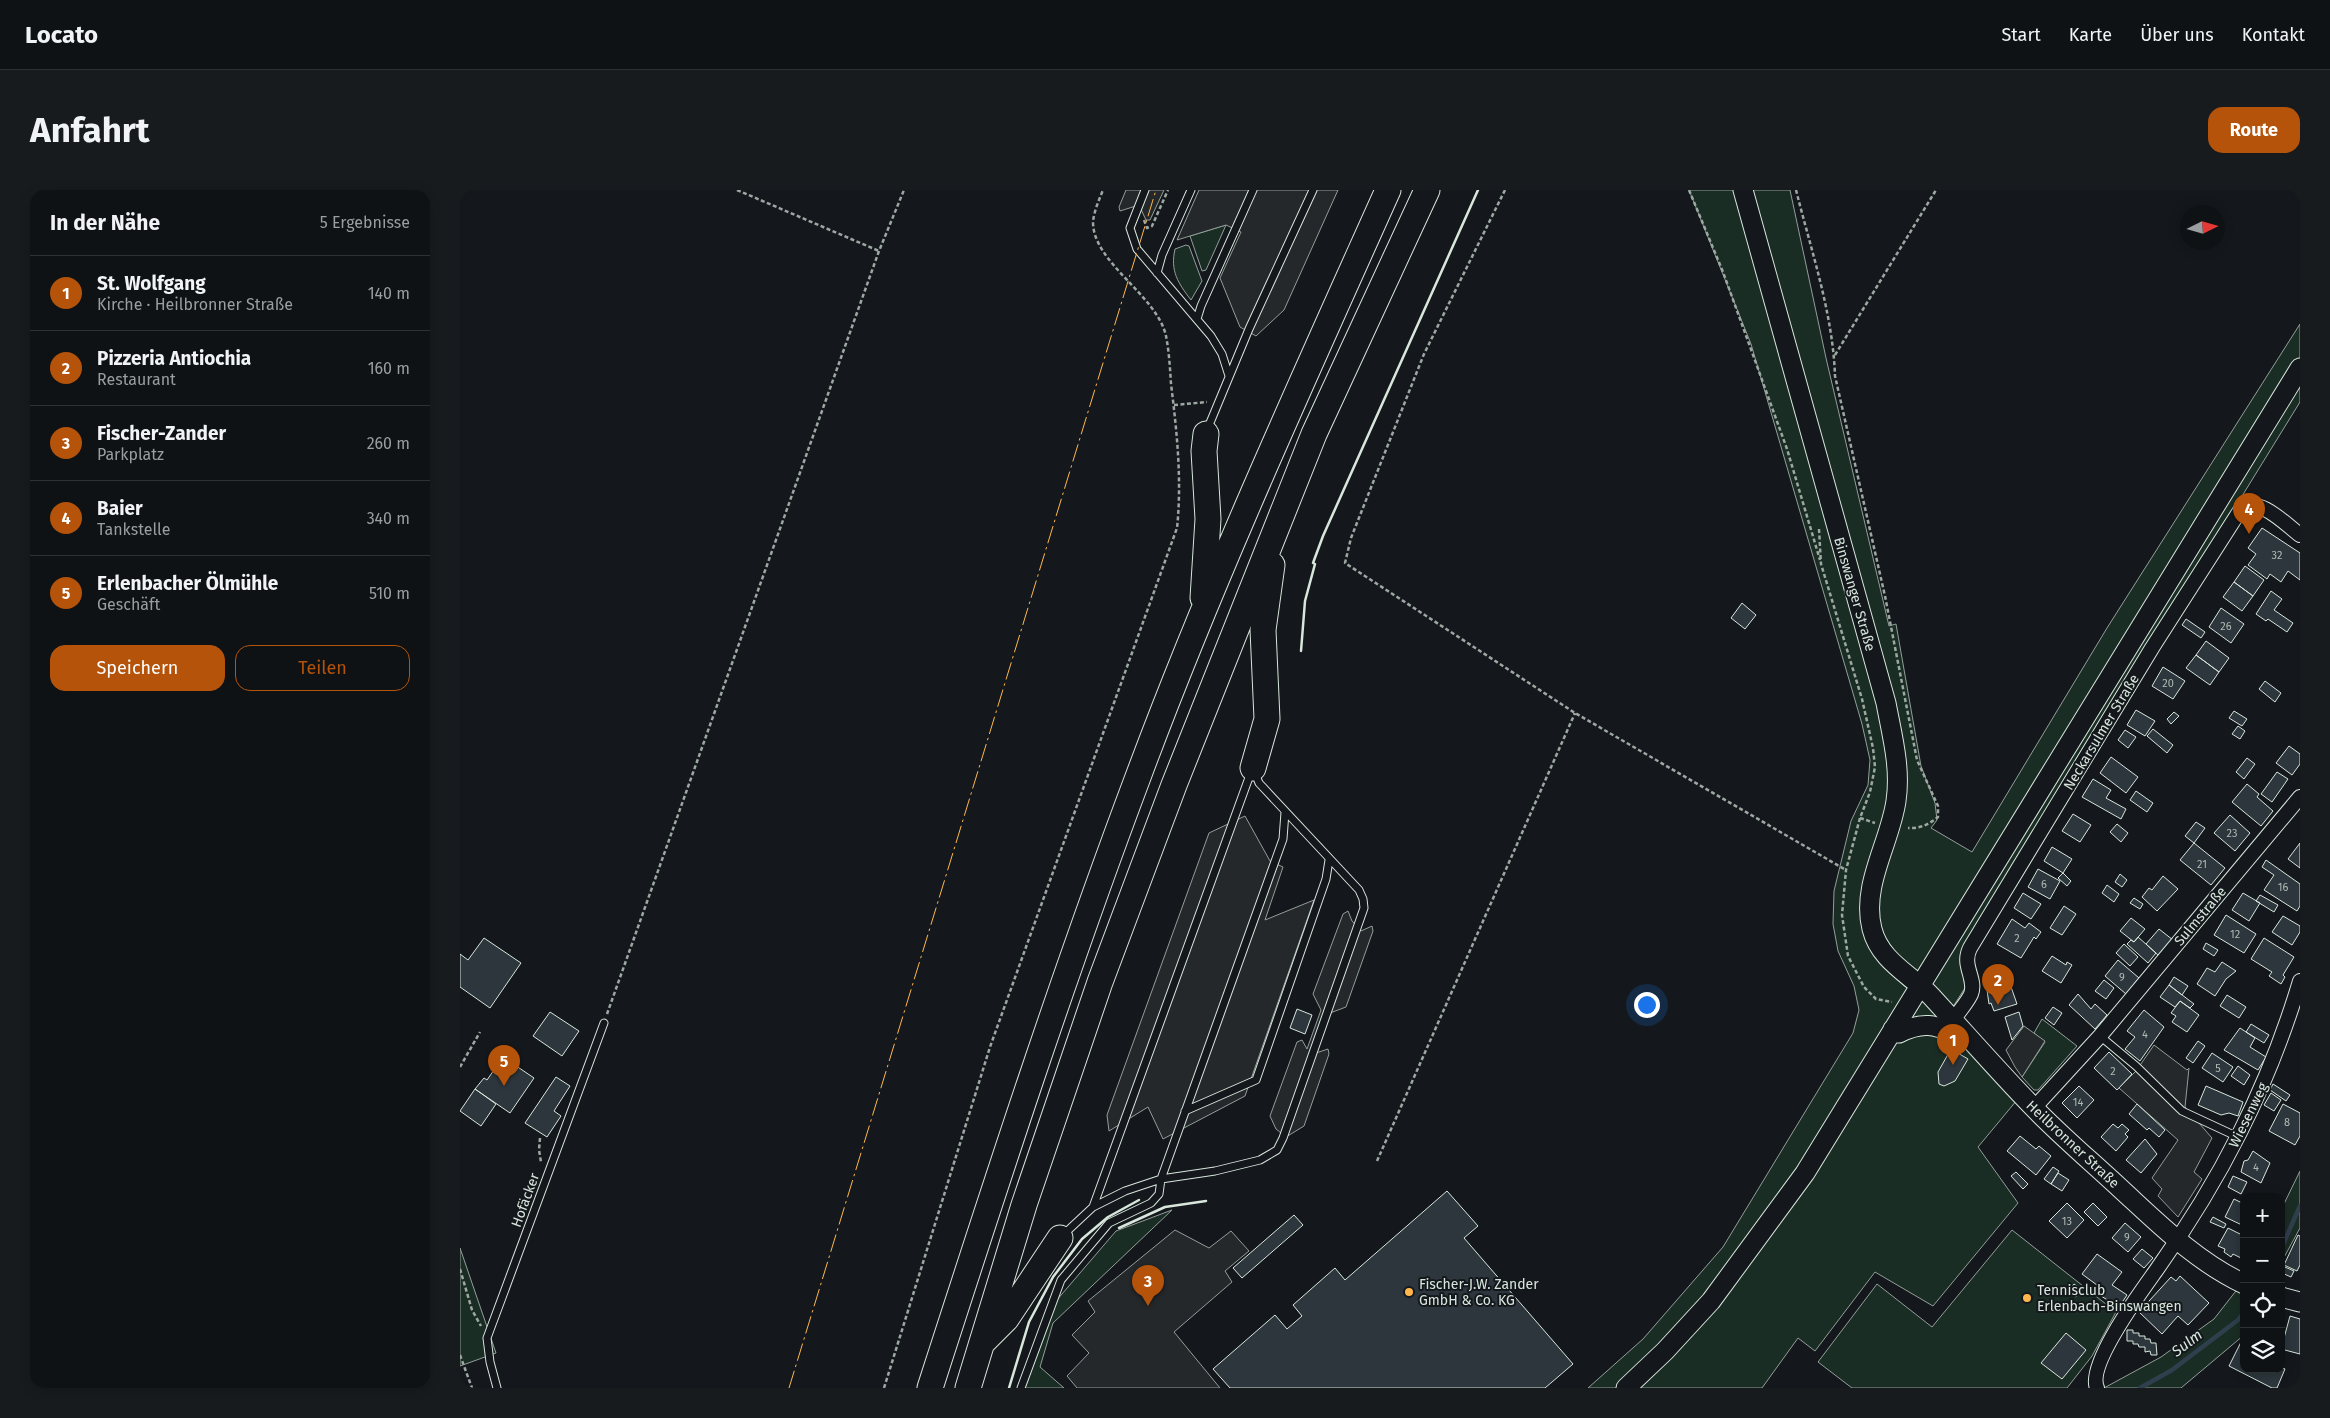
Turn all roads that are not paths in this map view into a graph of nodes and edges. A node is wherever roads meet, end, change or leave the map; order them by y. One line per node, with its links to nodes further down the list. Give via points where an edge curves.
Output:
1 (1145, 190): 8 (lane, via 1130,228 1137,250)
2 (1191, 190): 8 (lane)
3 (1254, 190): 9 (lane)
4 (1313, 190): 11 (lane)
5 (1388, 190): 15 (highway)
6 (1427, 190): 13 (highway, via 1314,434)
7 (1743, 190): 21 (main road, Binswanger Straße, via 1886,703 1897,768 1896,800 1873,882 1869,911 1873,931 1880,949 1891,963)
8 (1157, 273): 9 (lane)
9 (1197, 319): 11 (lane, via 1222,354)
10 (2300, 368): 21 (main road)
11 (1229, 377): 12 (lane)
12 (1206, 434): 15 (highway, via 1208,519)
13 (1278, 523): 16 (highway, via 1263,630 1266,719); 37 (highway, via 1100,982)
14 (2300, 535): 22 (street, Neckarsulmer Straße, via 2254,504 2241,508 1970,948 1966,964 1971,994)
15 (1202, 616): 39 (highway, via 1138,776 1056,1006)
16 (1252, 768): 18 (lane, via 1259,783); 31 (lane)
17 (2300, 798): 25 (street, Sulmstraße)
18 (1285, 812): 19 (lane); 28 (lane, via 1283,839)
19 (1329, 860): 28 (lane, via 1326,879 1256,1080); 30 (lane, via 1359,890 1364,908 1277,1150 1260,1160)
20 (2300, 981): 29 (street, Wiesenweg, via 2284,1035)
21 (1919, 985): 22 (main road, Heilbronner Straße); 24 (main road)
22 (1953, 1021): 26 (main road, Heilbronner Straße)
23 (604, 1022): 38 (lane, Hofäcker, via 488,1338)
24 (1893, 1028): 26 (main road, via 1899,1033 1919,1024 1930,1024); 42 (main road, via 1805,1173 1757,1241 1711,1301 1665,1352)
25 (2100, 1036): 27 (street, Sulmstraße); 29 (lane, via 2182,1110)
26 (1969, 1039): 27 (main road, Heilbronner Straße)
27 (2034, 1108): 33 (main road, Heilbronner Straße)
28 (1185, 1111): 30 (lane)
29 (2238, 1137): 33 (street, Wiesenweg)
30 (1161, 1179): 31 (lane); 41 (lane, via 1159,1194 1151,1203 1109,1223 1061,1280)
31 (1093, 1207): 32 (lane)
32 (1060, 1238): 37 (highway, via 1006,1319)
33 (2178, 1242): 34 (main road, Heilbronner Straße, via 2222,1274); 43 (street, Wiesenweg, via 2138,1295 2100,1358 2096,1372)
34 (2242, 1283)
35 (2285, 1298): 36 (main road)
36 (2300, 1302)
37 (980, 1345): 40 (highway)
38 (497, 1388)
39 (930, 1388)
40 (968, 1388)
41 (1021, 1388)
42 (1626, 1388)
43 (2097, 1388)

